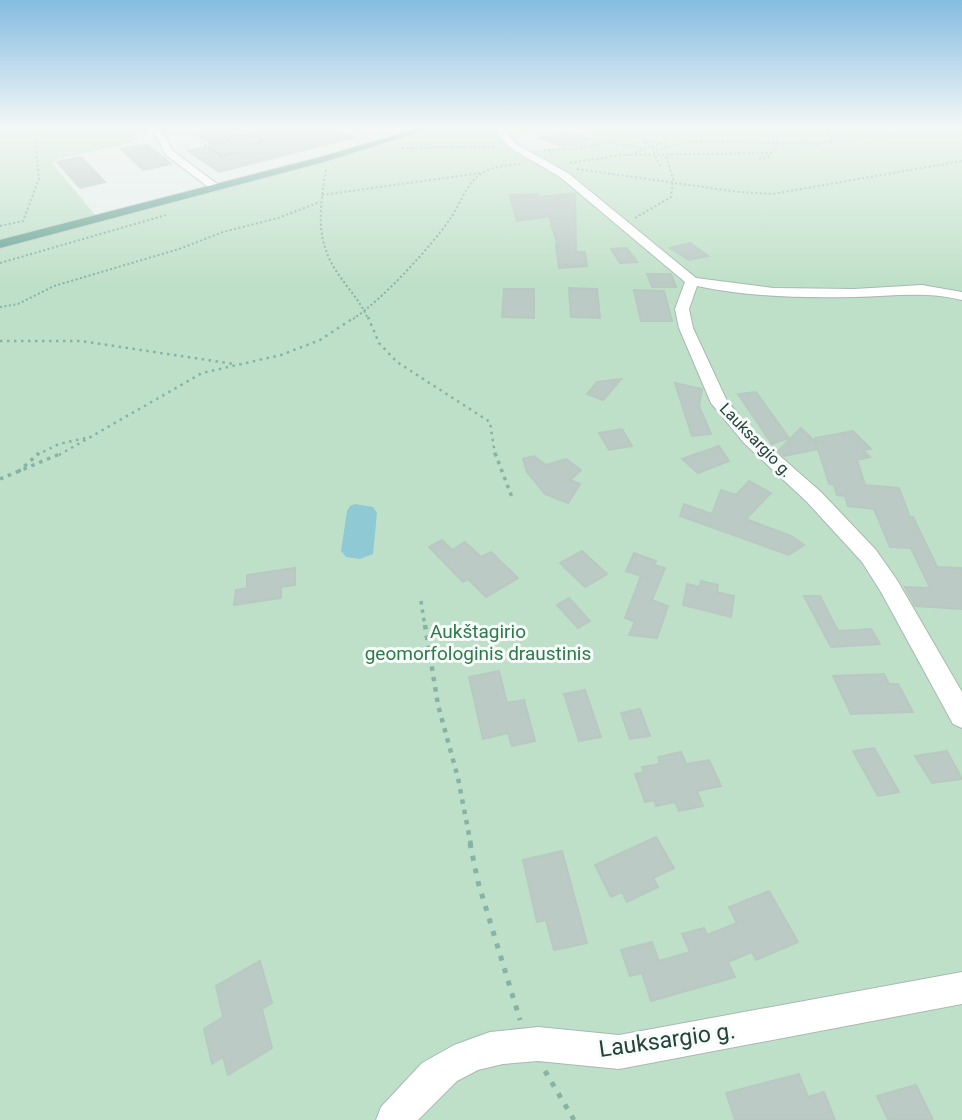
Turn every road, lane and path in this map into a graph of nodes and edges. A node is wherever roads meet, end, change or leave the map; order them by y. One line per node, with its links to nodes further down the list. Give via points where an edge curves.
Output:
1 (39, 179): 15 (path, via 23,221)
2 (204, 179): 11 (street)
3 (249, 179): 11 (main road)
4 (324, 179): 12 (path)
5 (415, 179): 12 (path)
6 (475, 179): 20 (path, via 423,251)
7 (569, 179): 14 (street)
8 (654, 179): 10 (path)
9 (849, 179): 10 (path, via 783,194)
10 (672, 182): 14 (path, via 671,197)
11 (216, 188): 16 (main road)
12 (321, 195): 13 (path)
13 (320, 202): 19 (path); 20 (path, via 321,232 329,258)
14 (624, 224): 17 (street)
15 (0, 226)
16 (0, 244)
17 (692, 281): 18 (street, via 746,290 851,293 932,289); 28 (street, Lauksargio g., via 682,309 686,328 719,403 869,556)
18 (962, 296)
19 (0, 307)
20 (365, 311): 22 (path, via 320,340); 26 (path, via 379,343 397,362 491,422 493,449)
21 (0, 341): 22 (path, via 81,341)
22 (239, 365): 23 (path, via 202,373)
23 (95, 436): 24 (path); 24 (path, via 40,451)
24 (15, 475): 25 (path)
25 (0, 479)
26 (513, 500)
27 (421, 601): 30 (path, via 438,705 478,882)
28 (962, 716)
29 (962, 988): 30 (street, Lauksargio g., via 619,1052)
30 (528, 1044): 31 (street, Lauksargio g., via 465,1058 435,1075); 32 (path)
31 (394, 1120)
32 (575, 1120)

